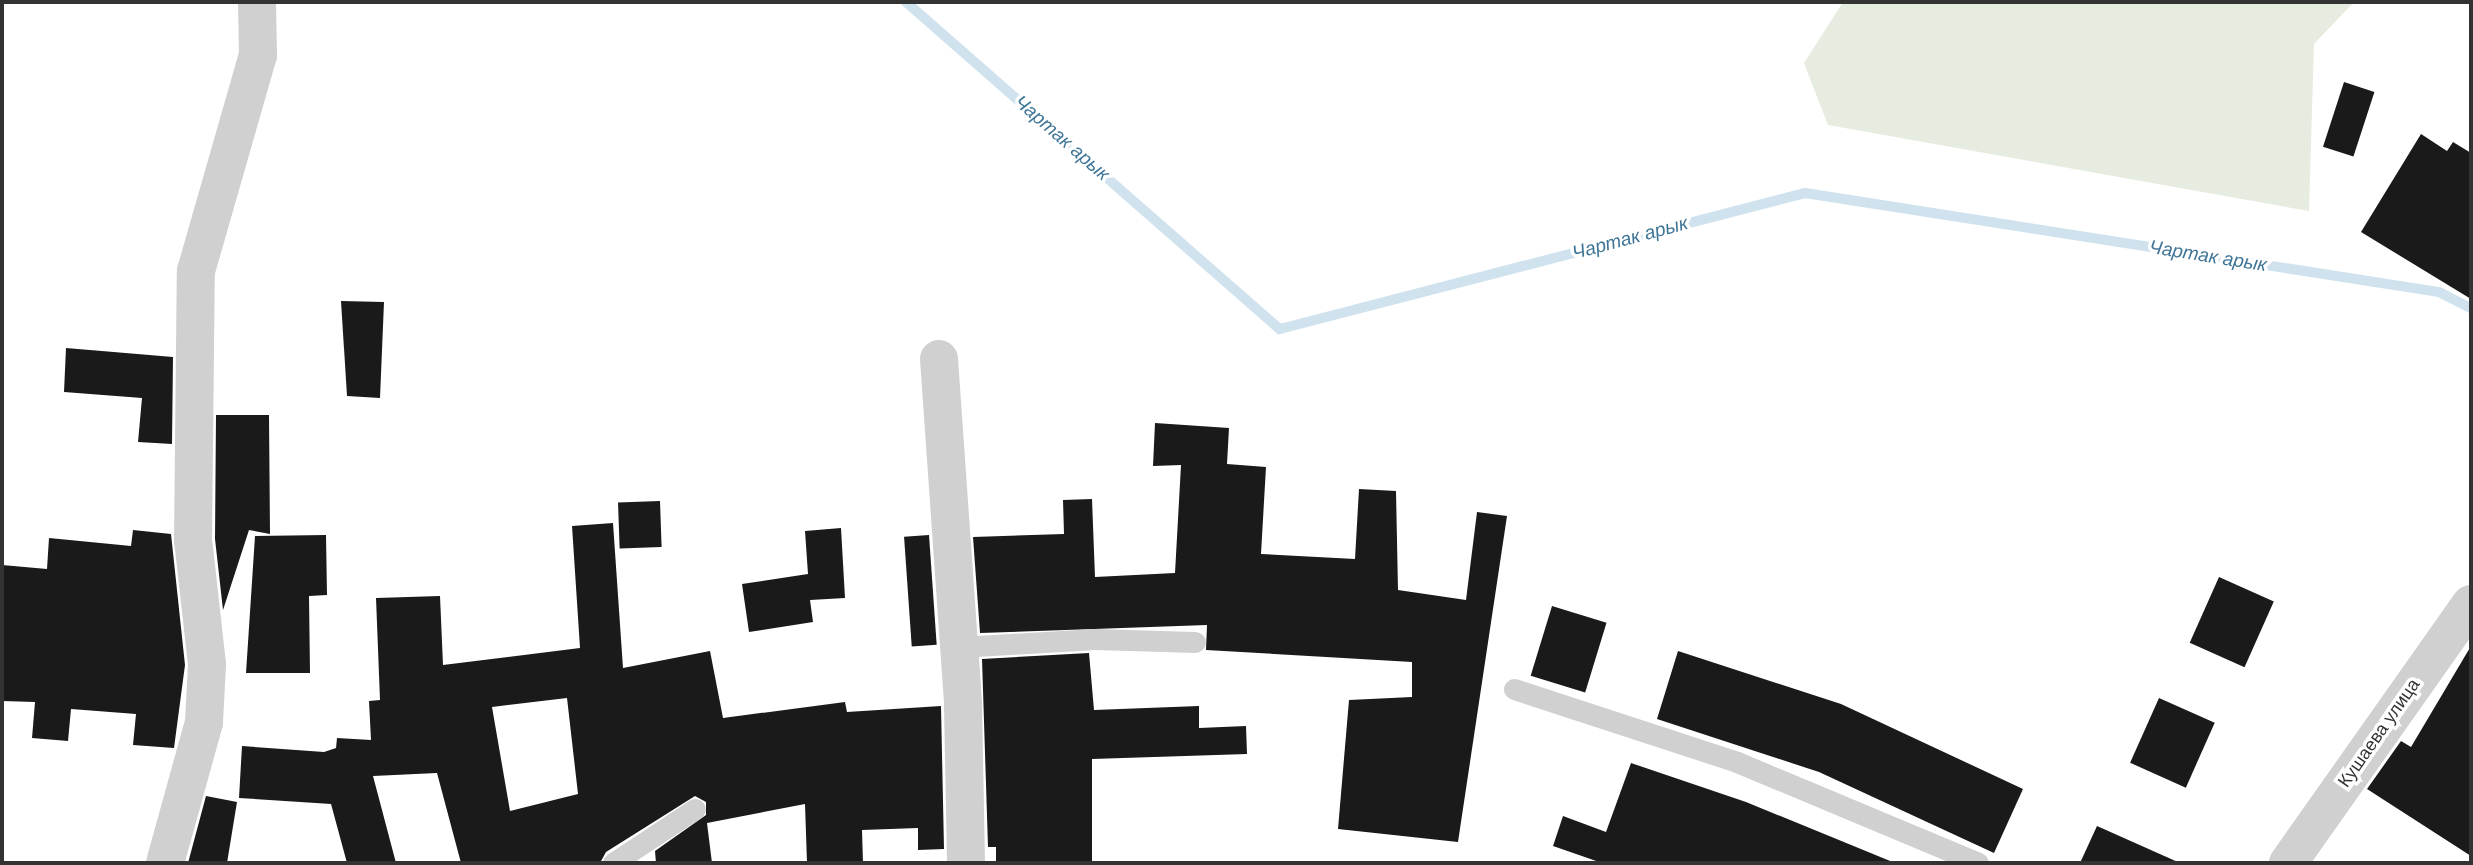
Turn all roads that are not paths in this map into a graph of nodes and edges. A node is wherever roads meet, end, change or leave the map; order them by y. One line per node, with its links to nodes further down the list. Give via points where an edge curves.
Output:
1 (257, 2): 8 (street, via 258,55 196,271 193,540 207,664 204,722)
2 (939, 359): 5 (street)
3 (2467, 618): 12 (street, Кушаева улица)
4 (1195, 642): 5 (lane, via 1095,639)
5 (960, 647): 10 (street)
6 (1514, 689): 11 (lane, via 1737,762)
7 (695, 809): 9 (lane)
8 (165, 863)
9 (612, 863)
10 (966, 863)
11 (1978, 863)
12 (2288, 863)

